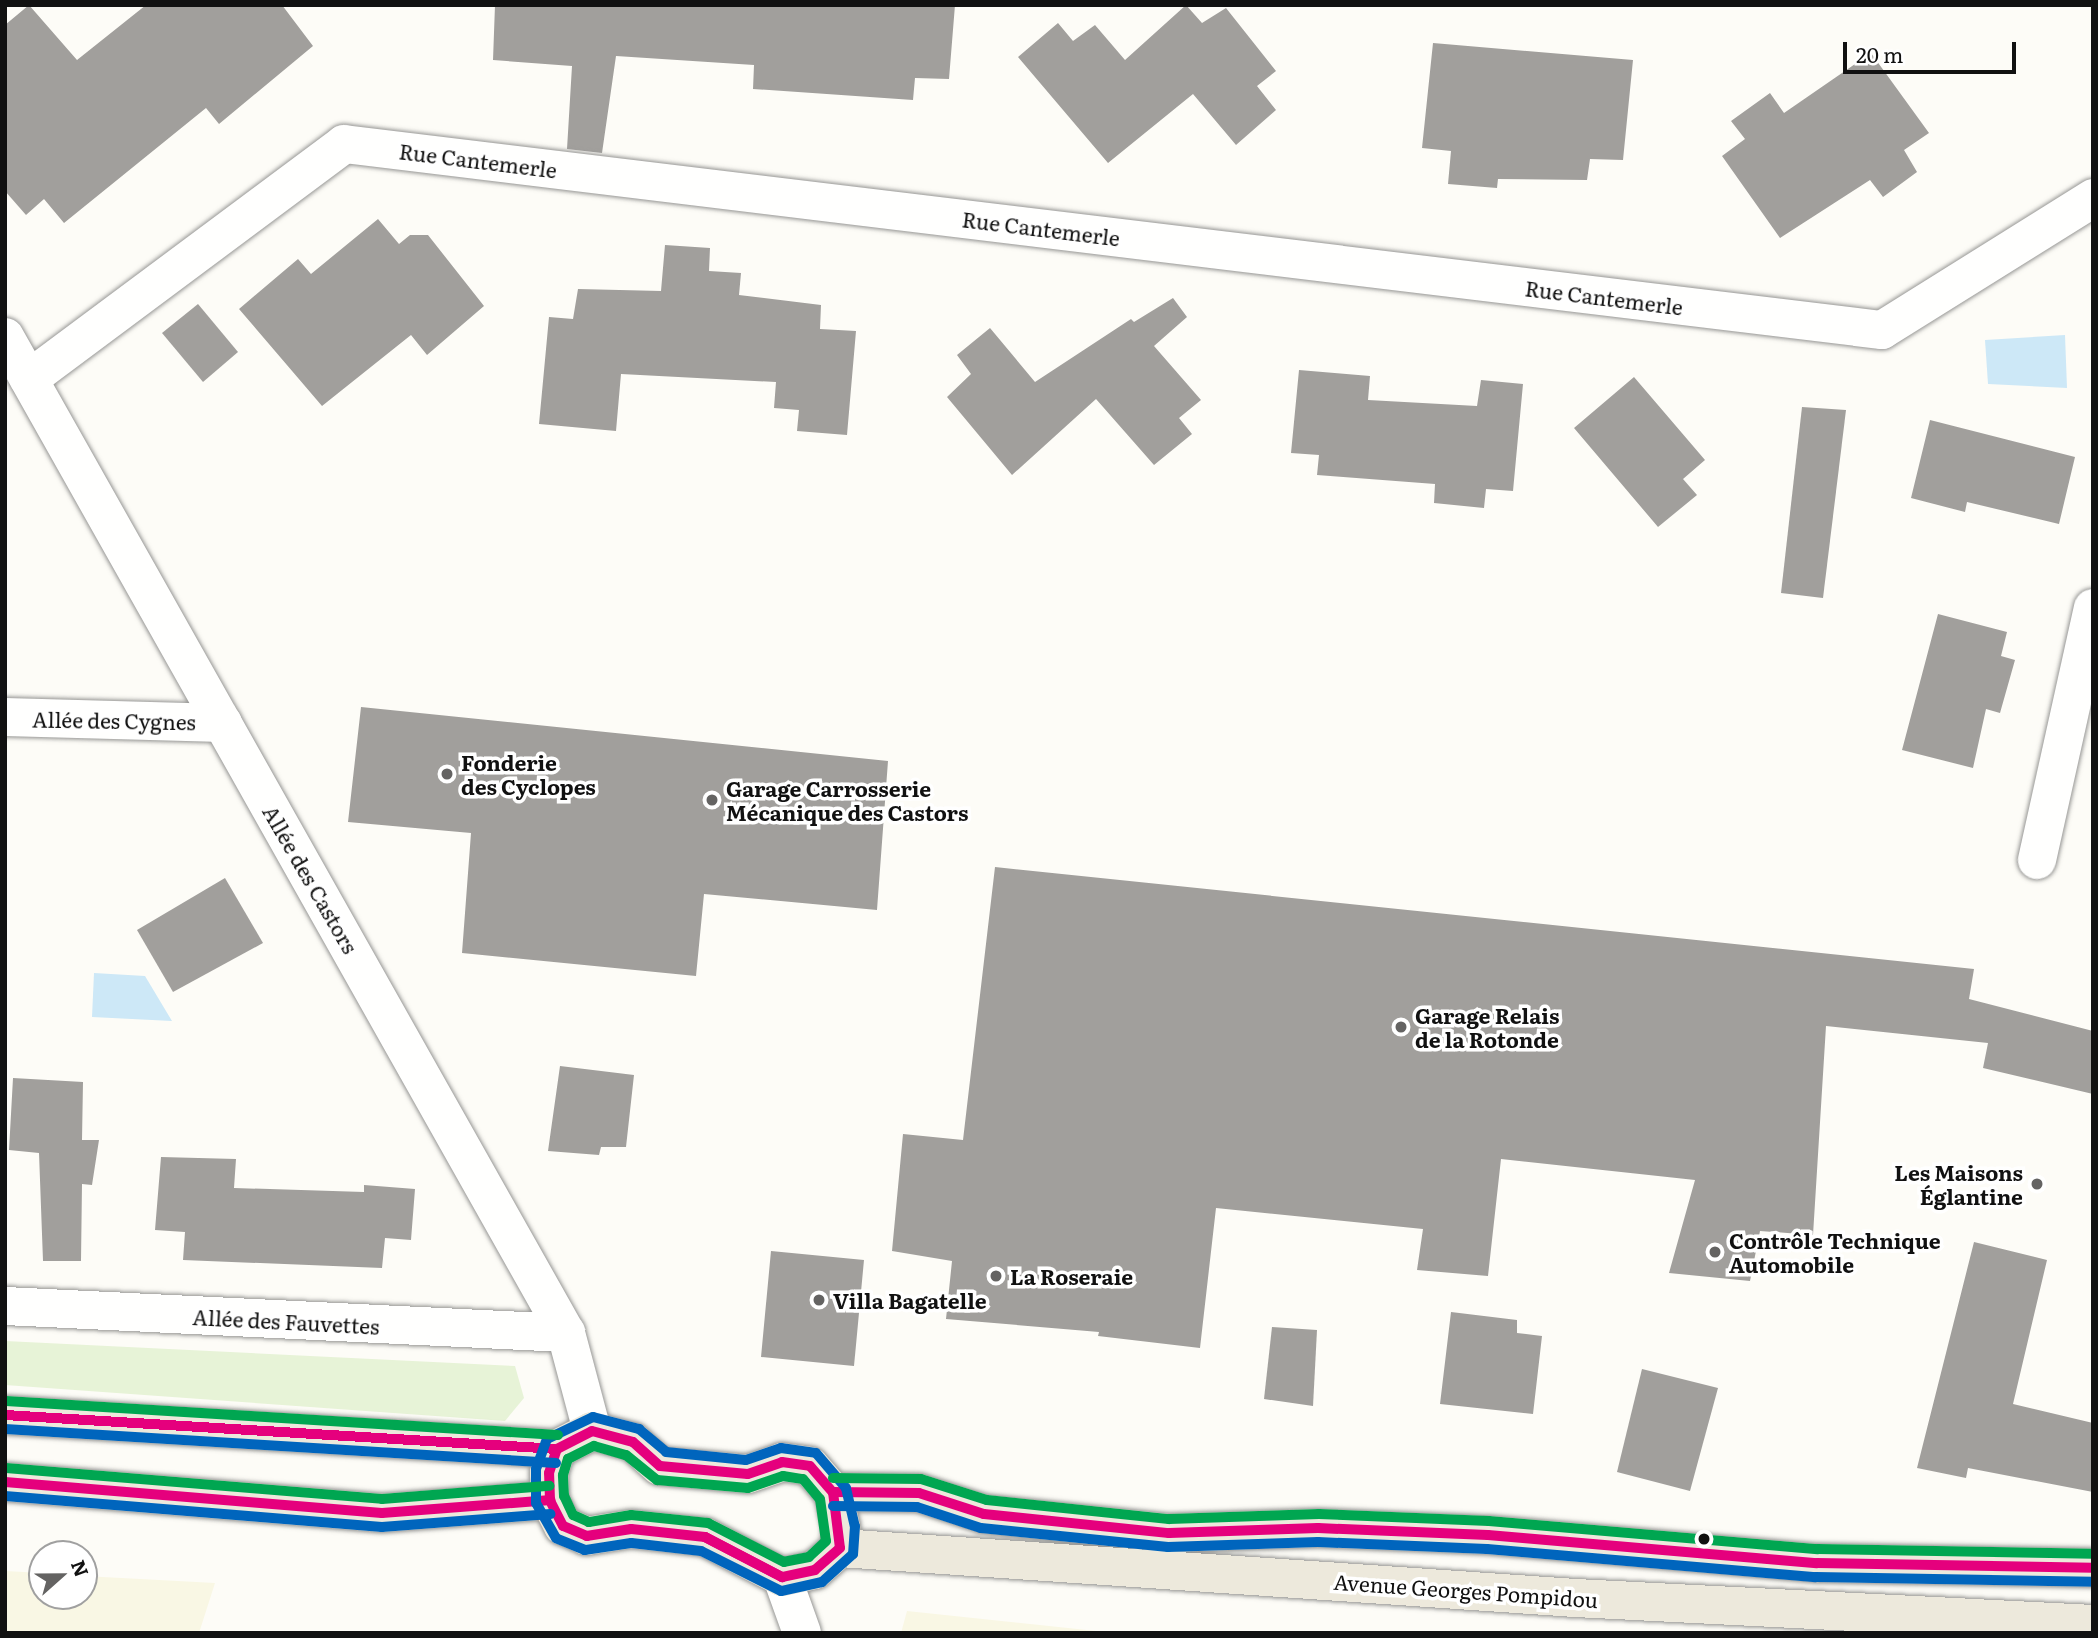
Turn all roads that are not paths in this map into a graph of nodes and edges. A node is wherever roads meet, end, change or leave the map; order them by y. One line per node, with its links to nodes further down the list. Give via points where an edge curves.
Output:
1 (2093, 198): 3 (street, Rue Cantemerle, via 1882,330 344,144)
2 (5, 337): 3 (street, Allée des Castors)
3 (29, 379): 6 (street, Allée des Castors)
4 (2093, 608): 7 (street)
5 (5, 717): 6 (street, Allée des Cygnes)
6 (223, 723): 9 (street, Allée des Castors)
7 (2037, 860)
8 (5, 1306): 9 (street, Allée des Fauvettes)
9 (566, 1332): 11 (street, Allée des Castors)
10 (5, 1415): 12 (main road)
11 (593, 1431): 12 (main road); 14 (main road, via 633,1442 660,1466 748,1474 782,1462 810,1466)
12 (557, 1450): 15 (main road, via 549,1473)
13 (5, 1482): 15 (main road, via 383,1513)
14 (833, 1492): 16 (main road); 17 (main road, via 919,1493 984,1514 1169,1533 1318,1528 1488,1535 1816,1563)
15 (550, 1500): 18 (main road, via 563,1526 587,1536 631,1529 705,1537)
16 (840, 1548): 18 (main road, via 815,1570); 19 (main road, Avenue Georges Pompidou, via 1589,1598)
17 (2093, 1568)
18 (782, 1577): 20 (street)
19 (2093, 1624)
20 (802, 1633)

